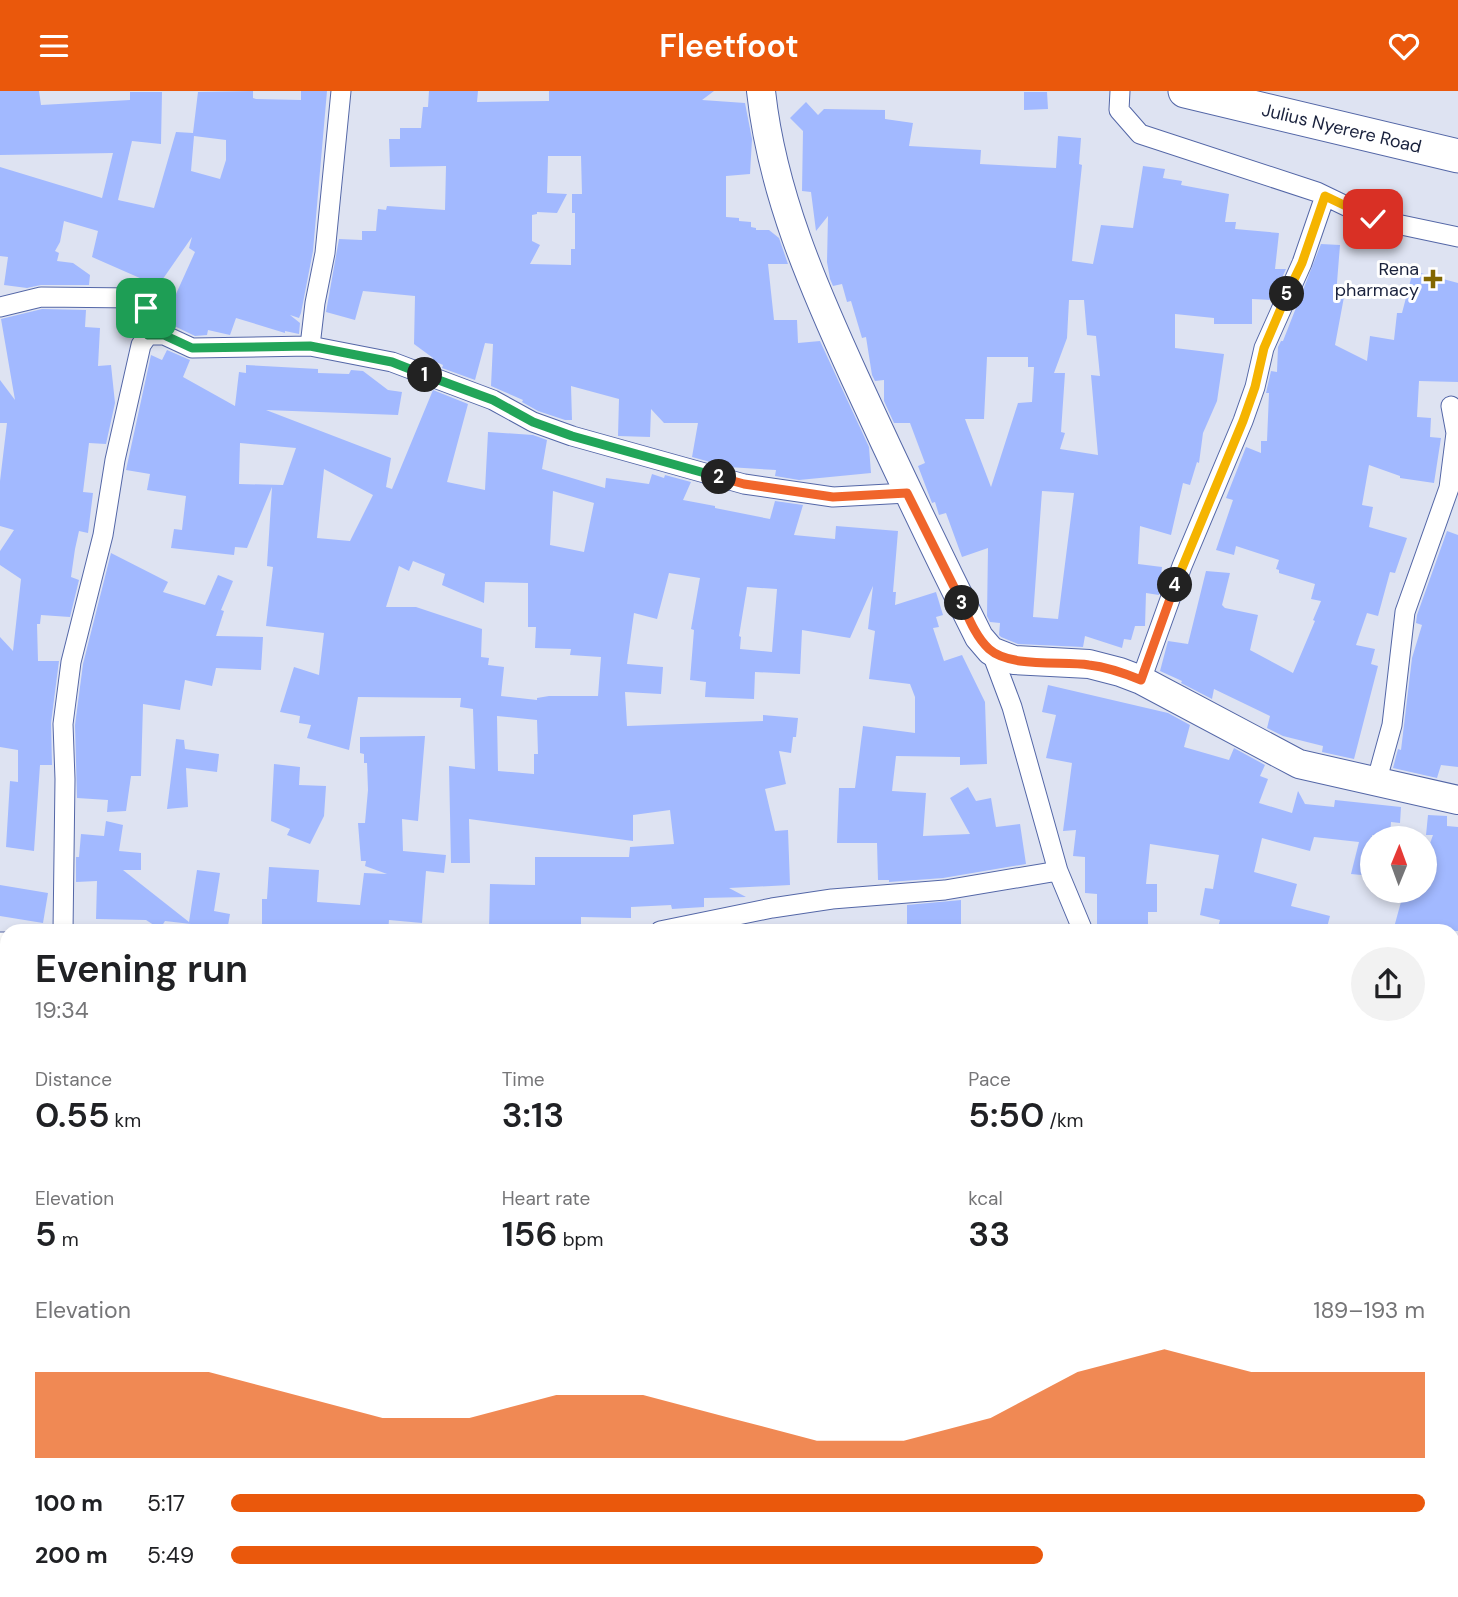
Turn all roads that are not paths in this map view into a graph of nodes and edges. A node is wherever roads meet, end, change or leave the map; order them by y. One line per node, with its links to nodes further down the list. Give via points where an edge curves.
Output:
1 (341, 91): 10 (street, via 325,253)
2 (761, 91): 12 (main road, via 783,200 817,293)
3 (1120, 91): 6 (street, via 1119,110 1140,134)
4 (1185, 91): 5 (highway, Julius Nyerere Road)
5 (1458, 156)
6 (1325, 196): 7 (street, via 1373,219); 14 (street)
7 (1458, 237)
8 (0, 307): 9 (street, via 41,297 135,298 151,316)
9 (148, 335): 10 (street, via 164,335 192,348); 18 (street, via 141,345 103,535 71,662 63,724)
10 (310, 346): 12 (street, via 392,362 572,436 744,484 833,497)
11 (1451, 406): 15 (street, via 1456,433 1449,488 1405,612 1392,725)
12 (907, 493): 13 (main road)
13 (990, 651): 14 (main road, via 1014,660 1089,664); 17 (street, via 1013,707)
14 (1141, 680): 15 (main road, via 1299,764)
15 (1376, 783): 16 (main road)
16 (1458, 800)
17 (1058, 871): 19 (street, via 945,890 832,899); 20 (street)
18 (64, 924)
19 (694, 924)
20 (1080, 924)

